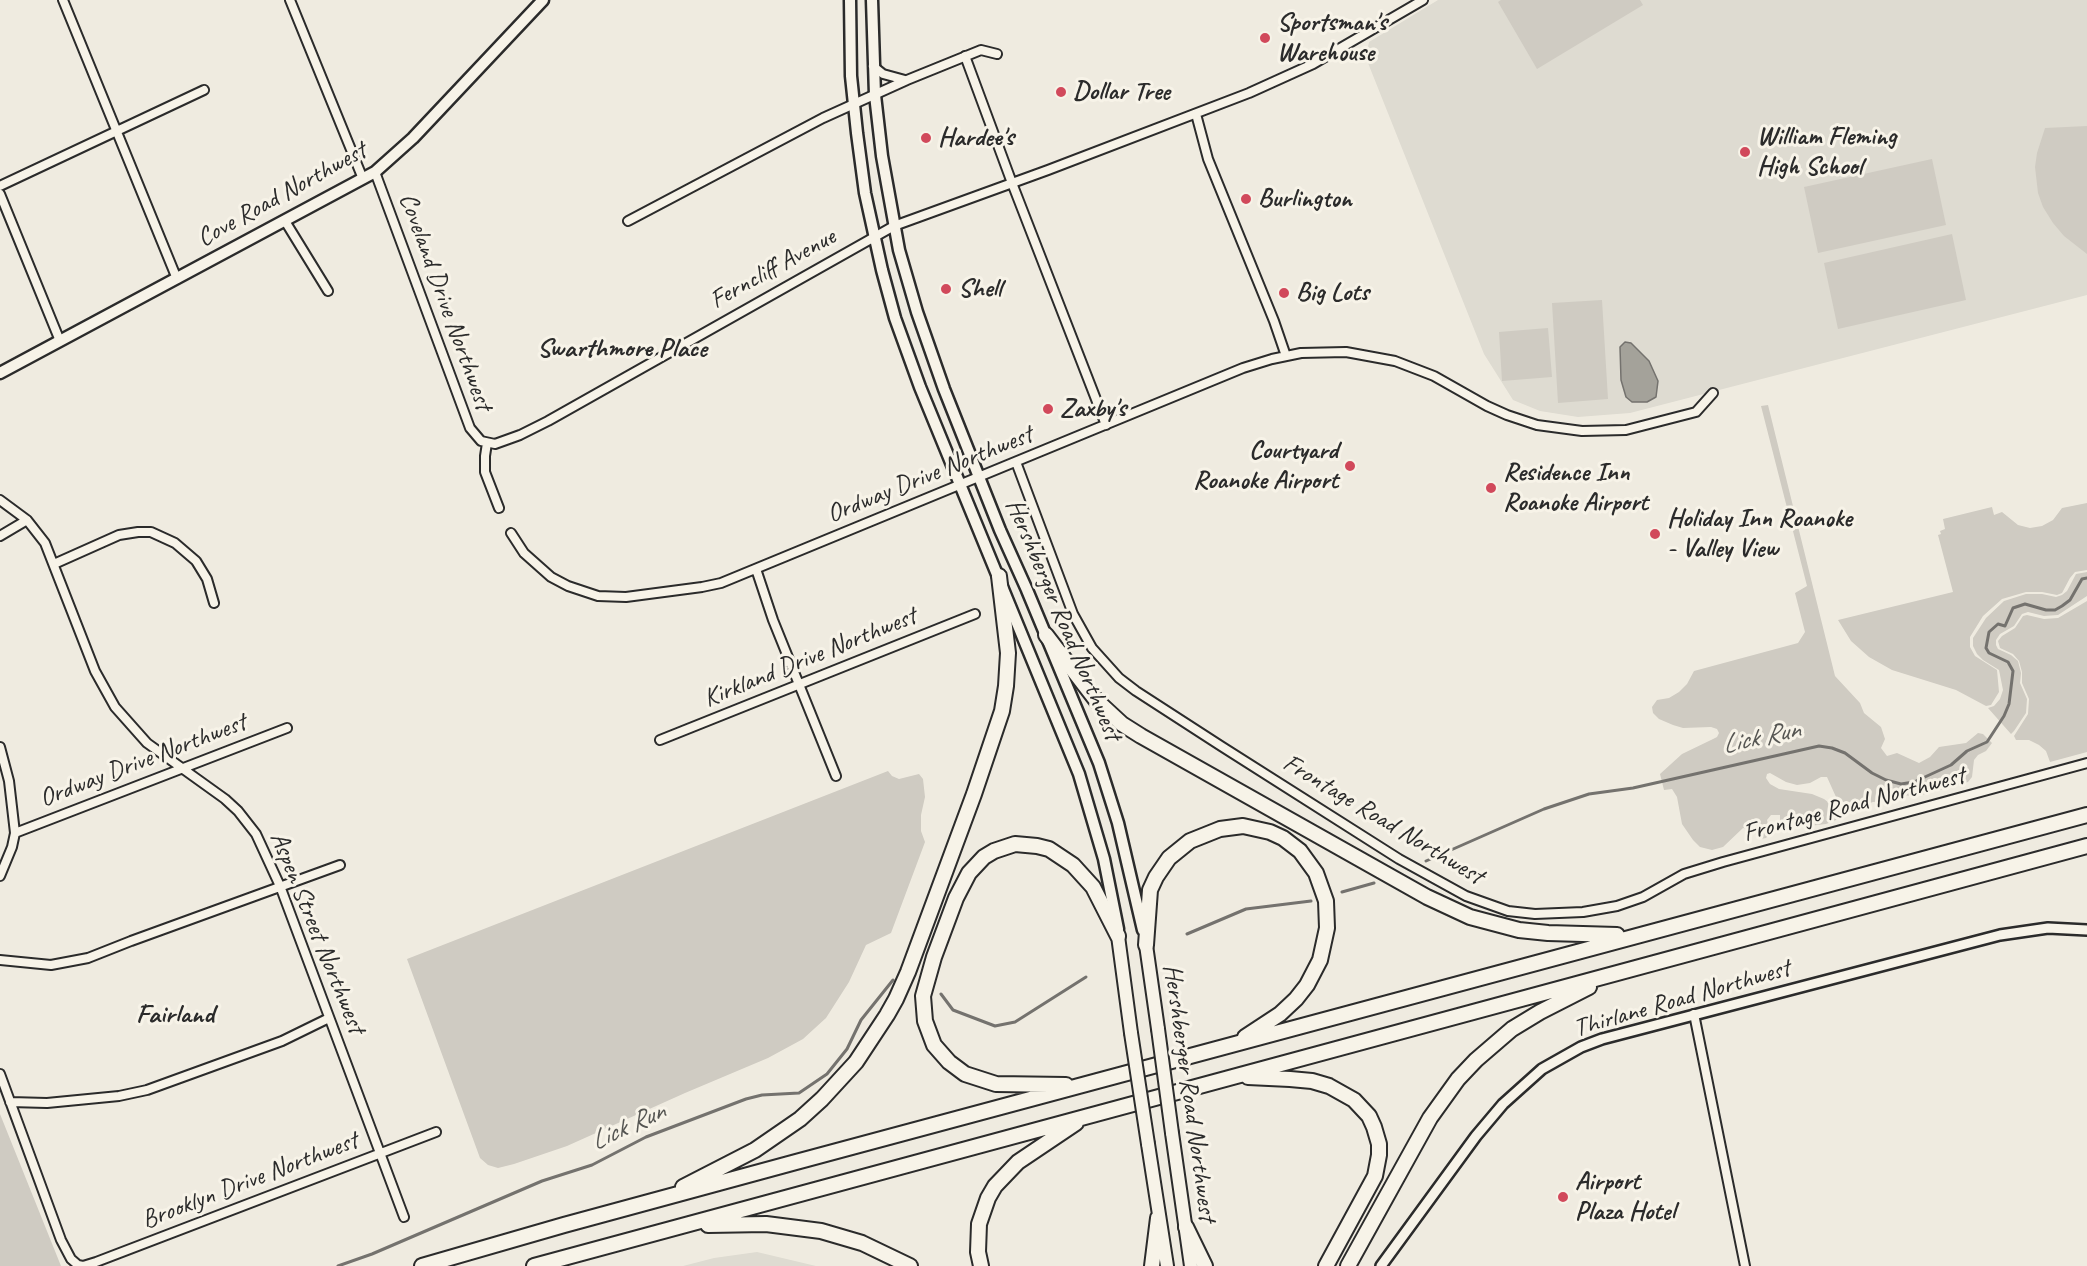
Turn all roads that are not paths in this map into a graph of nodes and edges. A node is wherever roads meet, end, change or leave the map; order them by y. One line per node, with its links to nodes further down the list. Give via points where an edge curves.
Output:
1 (63, 0): 15 (street)
2 (290, 0): 17 (street)
3 (543, 0): 16 (main road, Cove Road Northwest, via 413,138)
4 (850, 0): 13 (main road, Hershberger Road Northwest)
5 (872, 0): 9 (main road, Hershberger Road Northwest)
6 (1423, 0): 14 (street, Ferncliff Avenue, via 1312,64)
7 (997, 54): 8 (street, via 981,50)
8 (965, 56): 10 (street); 18 (street)
9 (873, 66): 10 (street, via 883,74); 12 (main road, Hershberger Road Northwest)
10 (907, 80): 12 (street)
11 (204, 90): 15 (street)
12 (875, 95): 13 (street); 23 (main road, Hershberger Road Northwest)
13 (854, 104): 22 (street); 24 (main road, Hershberger Road Northwest)
14 (1196, 114): 18 (street, Ferncliff Avenue); 28 (street, via 1208,159)
15 (116, 131): 19 (street); 25 (street)
16 (375, 172): 17 (main road, Cove Road Northwest); 32 (street, Coveland Drive Northwest, via 470,428)
17 (363, 179): 21 (main road, Cove Road Northwest)
18 (1012, 183): 23 (street, Ferncliff Avenue); 31 (street)
19 (0, 186)
20 (0, 194): 27 (street)
21 (285, 221): 25 (main road, Cove Road Northwest); 26 (street)
22 (628, 221)
23 (894, 226): 24 (street, Ferncliff Avenue); 34 (main road, Hershberger Road Northwest, via 926,339)
24 (875, 236): 32 (street, Ferncliff Avenue, via 548,421 511,439); 35 (main road, Hershberger Road Northwest, via 899,329)
25 (177, 279): 27 (main road, Cove Road Northwest)
26 (328, 291)
27 (60, 341): 29 (main road, Cove Road Northwest)
28 (1286, 356): 30 (street, Ordway Drive Northwest, via 1335,351 1395,361 1434,376 1507,416 1582,431 1626,430 1696,412); 31 (street, Ordway Drive Northwest, via 1243,368)
29 (0, 373)
30 (1713, 393)
31 (1106, 425): 33 (street, Ordway Drive Northwest)
32 (487, 443): 37 (street, Coveland Drive Northwest, via 485,472)
33 (1016, 462): 34 (street, Ordway Drive Northwest); 51 (street, Frontage Road Northwest, via 1073,614 1092,648 1119,678 1399,859 1466,896 1508,911 1583,912 1617,906 1643,897 1684,874 1713,865)
34 (979, 477): 35 (street, Ordway Drive Northwest); 46 (main road, Hershberger Road Northwest)
35 (961, 484): 42 (street, Ordway Drive Northwest); 43 (main road, Hershberger Road Northwest)
36 (0, 500): 38 (street, Aspen Street Northwest)
37 (499, 508)
38 (27, 520): 40 (street); 41 (street, Aspen Street Northwest, via 45,543)
39 (511, 533): 42 (street, Ordway Drive Northwest, via 524,553 551,577 598,596 626,597 702,587)
40 (0, 536)
41 (54, 564): 44 (street, via 119,536 151,532 175,543 196,561 207,579); 52 (street, Aspen Street Northwest, via 102,686 147,743)
42 (756, 569): 47 (street)
43 (999, 576): 61 (main road, Hershberger Road Northwest, via 1092,812); 76 (highway, via 1008,653 1002,711 924,930 887,1015 842,1079 800,1119 755,1150)
44 (214, 603)
45 (975, 614): 47 (street, Kirkland Drive Northwest)
46 (1046, 635): 62 (highway, via 1096,700 1122,723 1449,908 1519,930); 63 (main road, Hershberger Road Northwest, via 1099,762 1118,823)
47 (799, 685): 49 (street, Kirkland Drive Northwest); 53 (street)
48 (287, 728): 52 (street, Ordway Drive Northwest)
49 (660, 740)
50 (0, 747): 55 (street, via 9,781)
51 (2087, 763)
52 (183, 769): 55 (street, Ordway Drive Northwest); 59 (street, Aspen Street Northwest, via 225,799 248,822)
53 (836, 777)
54 (2087, 815): 62 (highway)
55 (15, 833): 58 (street)
56 (2087, 846): 65 (highway)
57 (340, 864): 59 (street)
58 (0, 876)
59 (280, 886): 64 (street, via 88,958 51,965); 67 (street, Aspen Street Northwest)
60 (2087, 930): 66 (street, Thirlane Road Northwest, via 2048,928 2000,935)
61 (1118, 936): 71 (highway, via 1093,887 1073,865 1037,846 1006,847 984,857 962,884 925,984 923,1007 928,1032 941,1054 955,1067 996,1083); 78 (main road, Hershberger Road Northwest, bridge)
62 (1634, 936): 68 (highway)
63 (1146, 945): 68 (highway, via 1153,883 1169,858 1190,841 1220,829 1243,826 1270,832 1300,851 1316,873 1326,901 1327,928 1320,960 1296,999); 80 (main road, Hershberger Road Northwest, bridge)
64 (0, 960)
65 (1613, 975): 70 (highway); 91 (highway, via 1512,1029 1458,1079 1430,1118)
66 (1694, 1014): 92 (street, Thirlane Road Northwest, via 1602,1039 1542,1069 1481,1130); 93 (street)
67 (329, 1018): 72 (street, via 282,1041 147,1090 47,1103); 75 (street, Aspen Street Northwest)
68 (1235, 1044): 71 (highway)
69 (0, 1074): 72 (street)
70 (1234, 1077): 73 (highway); 90 (highway, via 1290,1078 1329,1086 1354,1100 1374,1126 1379,1144 1375,1176)
71 (1083, 1085): 76 (highway)
72 (10, 1102): 81 (street, via 61,1240 70,1259)
73 (1086, 1116): 79 (highway); 85 (highway, via 1018,1162 995,1186 979,1224)
74 (436, 1132): 75 (street, Brooklyn Drive Northwest)
75 (380, 1154): 77 (street, Aspen Street Northwest); 81 (street, Brooklyn Drive Northwest, via 96,1262)
76 (656, 1201): 82 (highway)
77 (404, 1217)
78 (1158, 1218): 86 (highway); 87 (main road, Hershberger Road Northwest)
79 (682, 1226): 83 (highway); 84 (highway, via 803,1227 862,1243)
80 (1186, 1227): 88 (main road, Hershberger Road Northwest); 89 (highway)
81 (78, 1265)
82 (422, 1266)
83 (534, 1266)
84 (910, 1266)
85 (981, 1266)
86 (1152, 1266)
87 (1167, 1266)
88 (1191, 1266)
89 (1205, 1266)
90 (1326, 1266)
91 (1348, 1266)
92 (1381, 1266)
93 (1745, 1266)

